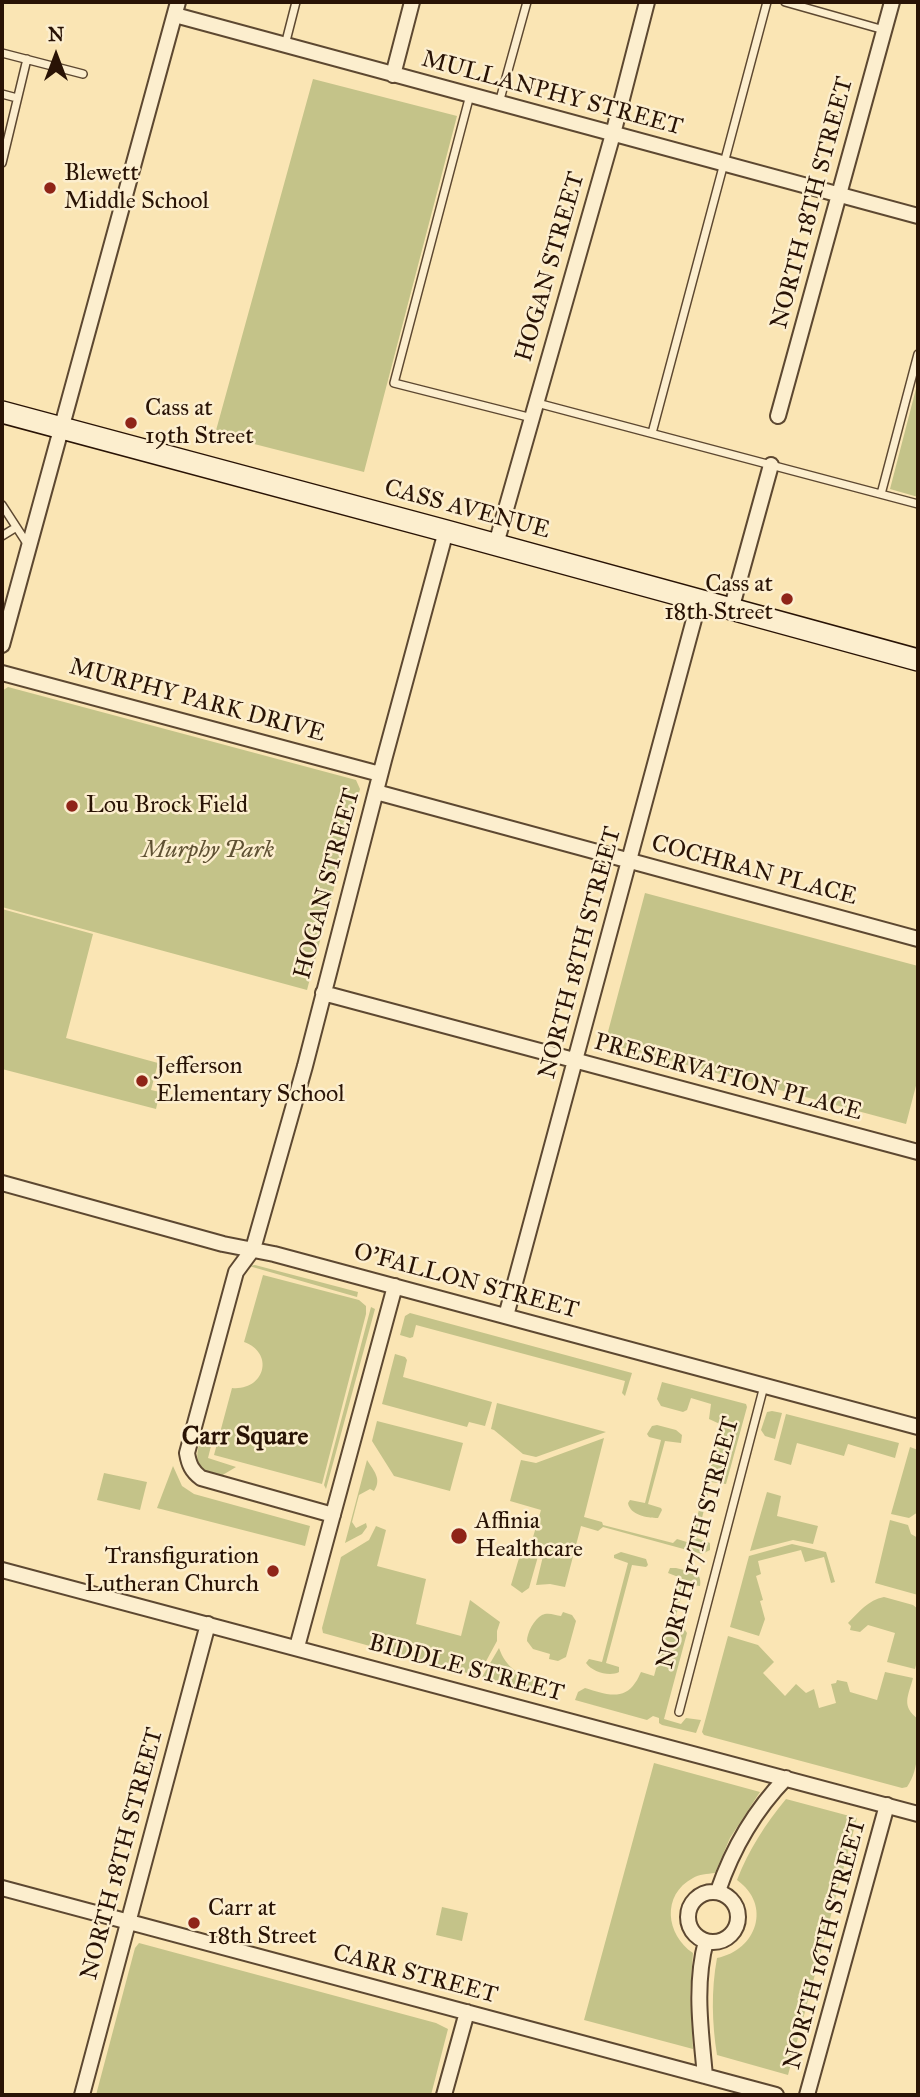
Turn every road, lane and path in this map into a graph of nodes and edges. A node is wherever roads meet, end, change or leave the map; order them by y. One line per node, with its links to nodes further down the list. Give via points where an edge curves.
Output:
1 (296, 2): 10 (lane)
2 (412, 2): 14 (street)
3 (527, 2): 18 (lane)
4 (647, 2): 20 (street, HOGAN STREET)
5 (767, 2): 22 (lane)
6 (785, 2): 9 (lane)
7 (892, 2): 9 (street, NORTH 18TH STREET)
8 (176, 8): 10 (street, MULLANPHY STREET); 30 (street)
9 (884, 30): 23 (street, NORTH 18TH STREET)
10 (284, 45): 14 (street, MULLANPHY STREET)
11 (2, 53): 12 (lane)
12 (27, 59): 13 (lane); 17 (lane)
13 (83, 74)
14 (393, 75): 16 (street, MULLANPHY STREET)
15 (2, 94): 17 (lane)
16 (470, 95): 18 (street, MULLANPHY STREET); 29 (lane, via 394,383)
17 (17, 98): 19 (lane)
18 (499, 103): 20 (street, MULLANPHY STREET)
19 (6, 128): 21 (lane)
20 (613, 134): 22 (street, MULLANPHY STREET); 26 (street, HOGAN STREET)
21 (2, 159)
22 (722, 164): 23 (street, MULLANPHY STREET); 31 (lane)
23 (838, 195): 24 (street, MULLANPHY STREET); 28 (street, NORTH 18TH STREET)
24 (918, 216)
25 (918, 354): 33 (lane)
26 (537, 402): 29 (street, HOGAN STREET); 31 (lane)
27 (2, 412): 30 (main road, CASS AVENUE)
28 (778, 416)
29 (532, 418): 39 (street, HOGAN STREET)
30 (61, 428): 37 (main road, CASS AVENUE); 40 (street)
31 (652, 433): 32 (lane)
32 (771, 465): 33 (lane); 42 (street)
33 (881, 494): 34 (lane)
34 (918, 504)
35 (2, 505): 36 (lane)
36 (15, 528): 38 (lane); 40 (lane)
37 (446, 531): 39 (main road, CASS AVENUE); 46 (street, HOGAN STREET)
38 (2, 536)
39 (496, 544): 41 (main road, CASS AVENUE)
40 (28, 546): 43 (street)
41 (699, 601): 42 (main road, CASS AVENUE); 48 (street, NORTH 18TH STREET)
42 (731, 610): 44 (main road, CASS AVENUE)
43 (2, 645)
44 (918, 660)
45 (2, 673): 46 (street, MURPHY PARK DRIVE)
46 (380, 774): 47 (street, HOGAN STREET)
47 (376, 792): 48 (street, COCHRAN PLACE); 50 (street, HOGAN STREET)
48 (629, 861): 49 (street, COCHRAN PLACE); 51 (street, NORTH 18TH STREET)
49 (918, 939)
50 (323, 993): 51 (street, PRESERVATION PLACE); 54 (street, HOGAN STREET)
51 (575, 1061): 52 (street, PRESERVATION PLACE); 56 (street, NORTH 18TH STREET)
52 (918, 1152)
53 (2, 1183): 54 (street, O'FALLON STREET)
54 (253, 1249): 55 (street, O'FALLON STREET); 59 (street, HOGAN STREET, via 236,1272 187,1453 189,1463 201,1478)
55 (395, 1286): 56 (street, O'FALLON STREET); 59 (street)
56 (506, 1316): 57 (street, O'FALLON STREET)
57 (764, 1386): 58 (street, O'FALLON STREET); 63 (lane, NORTH 17TH STREET)
58 (918, 1427)
59 (333, 1515): 62 (street)
60 (2, 1570): 61 (street, BIDDLE STREET)
61 (208, 1624): 62 (street, BIDDLE STREET); 69 (street, NORTH 18TH STREET)
62 (298, 1647): 64 (street, BIDDLE STREET)
63 (679, 1712)
64 (786, 1778): 65 (street, BIDDLE STREET); 68 (street, via 744,1835)
65 (887, 1805): 66 (street, BIDDLE STREET); 76 (street, NORTH 16TH STREET)
66 (917, 1810)
67 (2, 1888): 69 (street, CARR STREET)
68 (718, 1891): 70 (street, via 701,1894 688,1914 691,1930); 70 (street, via 737,1906 738,1923 729,1937)
69 (128, 1922): 71 (street, CARR STREET); 73 (street, NORTH 18TH STREET)
70 (706, 1941): 72 (street, via 700,1998)
71 (467, 2012): 72 (street, CARR STREET); 74 (street)
72 (705, 2076): 75 (street, CARR STREET)
73 (82, 2095)
74 (444, 2095)
75 (776, 2095)
76 (807, 2095)

